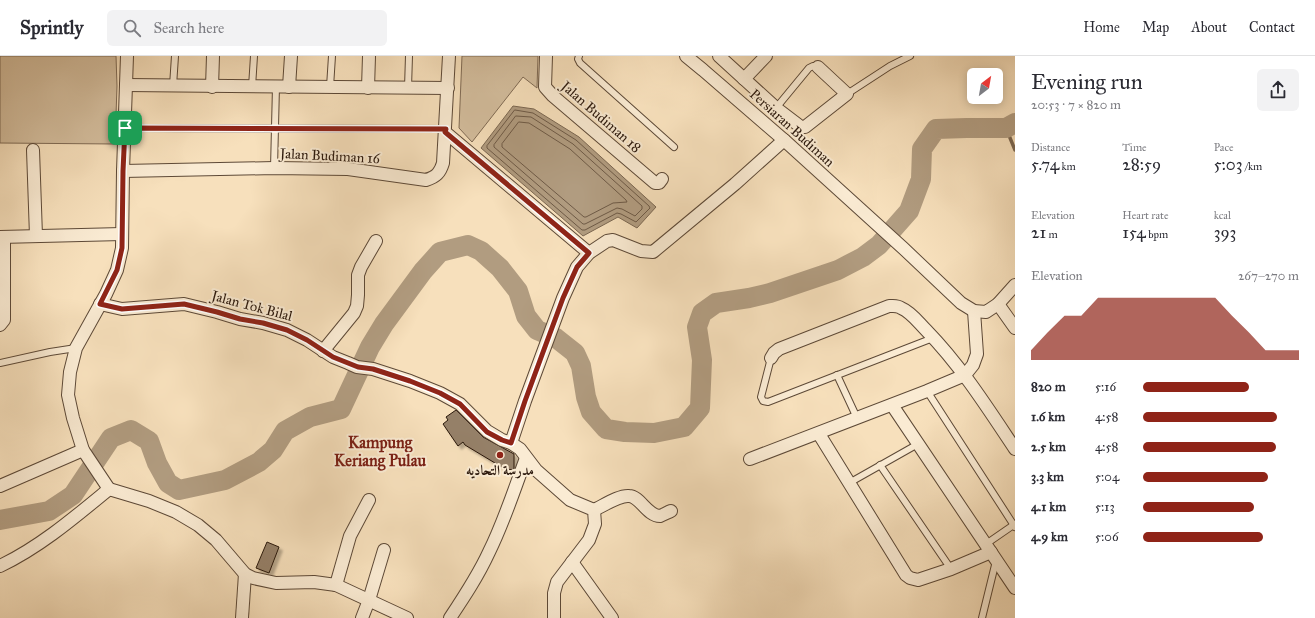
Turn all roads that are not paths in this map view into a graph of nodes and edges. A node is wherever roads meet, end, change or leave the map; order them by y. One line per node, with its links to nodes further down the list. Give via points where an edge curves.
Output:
1 (127, 56): 18 (street)
2 (174, 56): 19 (lane)
3 (213, 56): 21 (street)
4 (254, 56): 22 (lane)
5 (291, 56): 23 (street)
6 (332, 56): 24 (lane)
7 (370, 56): 25 (street)
8 (409, 56): 26 (lane)
9 (449, 56): 27 (street, Jalan Budiman 16)
10 (546, 56): 38 (street, Jalan Budiman 18, via 545,87 549,92 655,183)
11 (579, 56): 34 (lane, via 580,63)
12 (686, 56): 33 (street, Persiaran Budiman)
13 (719, 56): 17 (street)
14 (766, 56): 17 (street)
15 (910, 56): 28 (lane)
16 (818, 67): 28 (street); 29 (lane, via 809,68)
17 (744, 80): 29 (street)
18 (126, 85): 19 (street); 30 (street)
19 (173, 86): 21 (street)
20 (276, 86): 22 (street); 23 (street); 31 (lane)
21 (212, 87): 22 (street)
22 (252, 87)
23 (289, 87): 24 (street)
24 (330, 88): 25 (street)
25 (368, 88): 26 (street)
26 (408, 88): 27 (street)
27 (448, 88): 32 (street, Jalan Budiman 16)
28 (847, 94): 29 (street, via 805,127 798,126)
29 (776, 108)
30 (125, 128): 31 (lane); 37 (street)
31 (276, 129): 32 (lane); 36 (lane)
32 (445, 131): 36 (street, Jalan Budiman 16, via 442,167 434,178 426,180 348,169); 43 (street)
33 (784, 140): 43 (street, via 653,252 641,251 612,240); 47 (street, Persiaran Budiman, via 961,302)
34 (674, 147)
35 (34, 150): 40 (street)
36 (274, 168): 37 (street, Jalan Budiman 16)
37 (123, 171): 39 (street)
38 (662, 179)
39 (122, 234): 40 (street); 45 (street, via 117,270)
40 (36, 236): 41 (street)
41 (2, 237): 48 (street, via 4,320)
42 (376, 241): 52 (street, via 358,275 357,306 354,313)
43 (589, 253): 61 (street, via 577,267 563,298)
44 (1015, 285): 46 (street)
45 (100, 304): 51 (street); 52 (street, Jalan Tok Bilal, via 122,309 184,304 287,330)
46 (998, 304): 47 (street, via 986,312); 49 (street)
47 (974, 311): 56 (street, via 977,354)
48 (0, 325)
49 (1015, 328)
50 (934, 338): 53 (street, via 909,313 894,305 779,349); 55 (lane); 56 (street)
51 (76, 348): 54 (lane); 63 (street, via 68,395)
52 (324, 351): 61 (street, Jalan Tok Bilal, via 358,367 373,369 440,393 460,404 487,432)
53 (771, 358): 55 (lane, via 762,389 763,402)
54 (0, 363)
55 (837, 375): 59 (lane)
56 (965, 375): 57 (street); 64 (street)
57 (927, 391): 58 (street); 74 (lane)
58 (892, 404): 59 (street); 62 (street)
59 (857, 418): 60 (street)
60 (819, 434): 66 (street); 68 (street)
61 (511, 443): 65 (street, via 520,449)
62 (918, 444): 67 (lane); 76 (street)
63 (83, 450): 69 (street); 70 (street)
64 (1015, 450)
65 (526, 458): 72 (street, via 570,500); 88 (street, via 490,552)
66 (750, 459)
67 (880, 465): 68 (lane); 79 (lane)
68 (849, 483): 79 (street, via 906,575 918,580)
69 (0, 486)
70 (107, 486): 78 (street, via 50,536); 80 (street, via 176,512 198,525 216,540)
71 (369, 500): 81 (street, via 350,536)
72 (594, 510): 73 (street, via 621,497 629,496 635,498 652,514 660,516); 77 (street, via 595,524 589,540)
73 (671, 511)
74 (1015, 526): 76 (lane)
75 (384, 550): 83 (street)
76 (991, 552): 79 (street); 82 (street); 84 (lane)
77 (572, 562): 89 (street, via 557,582 554,593); 90 (street)
78 (0, 566)
79 (951, 570)
80 (245, 574): 81 (street, via 276,583 314,582); 85 (street)
81 (336, 585): 83 (street)
82 (1015, 588)
83 (369, 600): 86 (street); 87 (street)
84 (983, 615): 91 (lane)
85 (242, 618)
86 (362, 618)
87 (407, 618)
88 (450, 618)
89 (554, 618)
90 (612, 618)
91 (988, 618)

